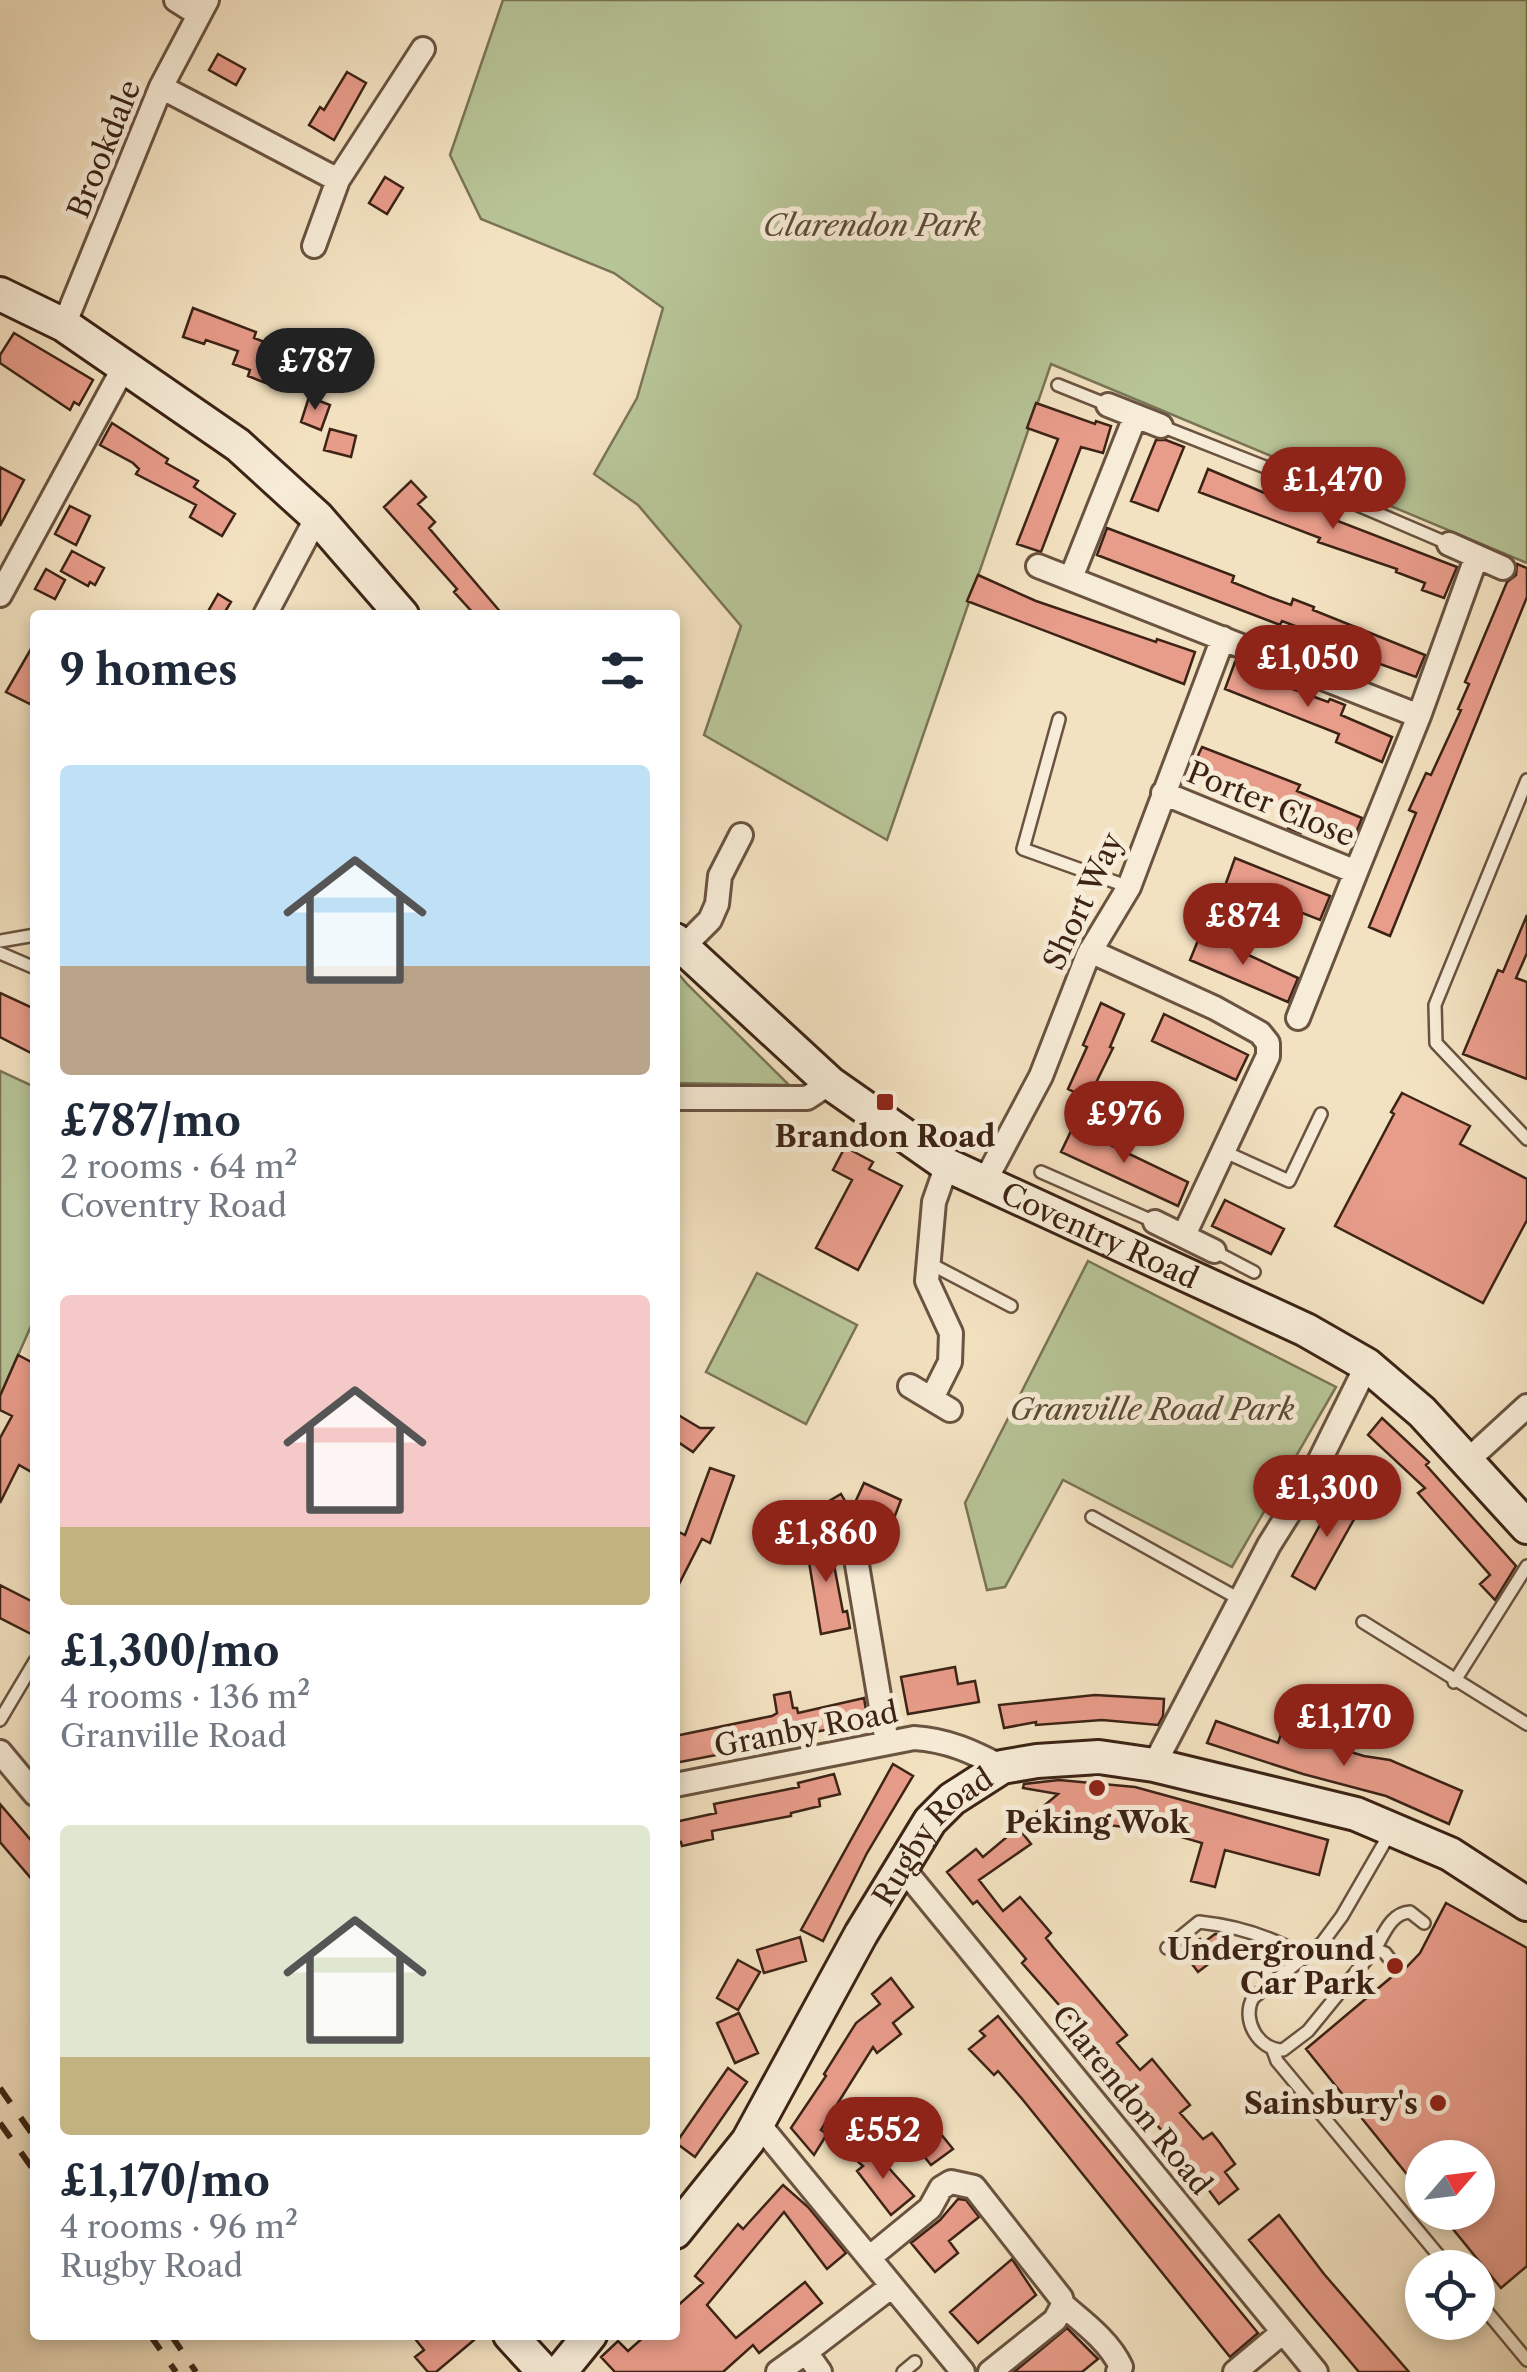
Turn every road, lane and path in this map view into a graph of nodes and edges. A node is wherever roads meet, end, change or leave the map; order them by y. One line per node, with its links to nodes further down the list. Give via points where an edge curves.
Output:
1 (176, 0): 2 (street)
2 (202, 7): 4 (street, Brookdale)
3 (423, 49): 5 (street)
4 (161, 86): 5 (street); 8 (street, Brookdale)
5 (338, 180): 6 (street)
6 (314, 246)
7 (0, 294): 8 (main road)
8 (64, 325): 9 (main road)
9 (124, 367): 14 (main road, via 238,444); 20 (street)
10 (1058, 385): 11 (lane)
11 (1108, 405): 12 (street)
12 (1135, 417): 13 (street); 19 (street)
13 (1160, 426): 15 (lane)
14 (317, 517): 21 (street); 22 (main road)
15 (1449, 544): 16 (street)
16 (1476, 558): 18 (street); 24 (street, Porter Close)
17 (1038, 566): 19 (street)
18 (1503, 568)
19 (1071, 578): 23 (street)
20 (0, 595)
21 (268, 610)
22 (398, 610)
23 (1223, 638): 24 (street); 27 (street, Short Way)
24 (1420, 716): 29 (street, Porter Close)
25 (1059, 718): 30 (lane, via 1023,848)
26 (1527, 780): 42 (lane, via 1435,1005 1436,1043)
27 (1163, 793): 29 (street, Porter Close); 30 (street, Short Way)
28 (741, 835): 33 (street, via 720,876 710,920)
29 (1356, 872): 38 (street, Porter Close)
30 (1128, 887): 35 (street, Short Way)
31 (30, 936): 32 (lane)
32 (0, 941)
33 (680, 942)
34 (680, 946): 39 (main road, Coventry Road)
35 (1090, 951): 43 (street, via 1216,1008 1268,1043); 46 (street, Short Way, via 1041,1076)
36 (0, 953): 37 (lane)
37 (30, 966)
38 (1298, 1018)
39 (830, 1083): 40 (street, via 807,1098); 44 (main road, Coventry Road)
40 (680, 1098)
41 (1320, 1114): 43 (lane, via 1289,1181)
42 (1527, 1140)
43 (1223, 1151): 48 (street)
44 (947, 1165): 46 (main road, Coventry Road); 50 (street, via 934,1202)
45 (1041, 1172): 47 (lane)
46 (984, 1184): 53 (main road, Coventry Road, via 1259,1308)
47 (1156, 1222): 48 (street)
48 (1184, 1235): 49 (street)
49 (1214, 1250): 51 (lane)
50 (929, 1263): 52 (lane); 54 (street, via 927,1281 951,1333 950,1362 941,1404)
51 (1254, 1272)
52 (1011, 1306)
53 (1367, 1365): 56 (main road, Coventry Road); 61 (street)
54 (910, 1386)
55 (1527, 1406): 56 (street)
56 (1467, 1461): 58 (main road, Coventry Road)
57 (1092, 1517): 61 (lane)
58 (1527, 1527)
59 (852, 1536): 67 (street)
60 (1527, 1566): 64 (lane)
61 (1242, 1600): 69 (street)
62 (1363, 1622): 64 (lane)
63 (30, 1669): 65 (lane)
64 (1454, 1682): 66 (lane)
65 (0, 1720)
66 (1527, 1724)
67 (887, 1743): 70 (street, Granby Road, via 938,1739); 71 (street, Granby Road)
68 (0, 1752): 72 (street)
69 (1154, 1766): 70 (main road, Rugby Road, via 1099,1757); 73 (main road, Rugby Road, via 1356,1814)
70 (1002, 1767): 74 (main road, Rugby Road, via 952,1799)
71 (680, 1783)
72 (30, 1788)
73 (1392, 1829): 75 (main road, Rugby Road, via 1450,1854); 79 (lane, via 1342,1916)
74 (900, 1866): 82 (main road, Rugby Road); 89 (street, Clarendon Road)
75 (1527, 1904)
76 (1424, 1923): 78 (lane, via 1402,1913)
77 (1168, 1948): 79 (lane, via 1199,1922 1227,1925)
78 (1375, 1949): 80 (lane); 81 (lane, via 1295,2044)
79 (1305, 1957): 81 (lane, via 1248,2006 1254,2033)
80 (1396, 1966)
81 (1273, 2050): 84 (lane)
82 (758, 2124): 83 (main road, Rugby Road); 85 (street)
83 (680, 2226)
84 (1435, 2250)
85 (869, 2258): 86 (street); 87 (street, via 930,2208 941,2188 964,2182)
86 (892, 2286): 92 (street); 101 (street)
87 (1063, 2305): 95 (street); 102 (street, via 1118,2359)
88 (1495, 2321): 93 (lane)
89 (1283, 2332): 103 (street); 104 (street, Clarendon Road)
90 (515, 2340): 96 (main road)
91 (586, 2340): 97 (main road)
92 (806, 2352): 98 (street); 99 (street)
93 (1527, 2360)
94 (915, 2362): 100 (lane)
95 (999, 2369)
96 (544, 2372)
97 (560, 2372)
98 (778, 2372)
99 (820, 2372)
100 (903, 2372)
101 (964, 2372)
102 (1118, 2372)
103 (1235, 2372)
104 (1316, 2372)

